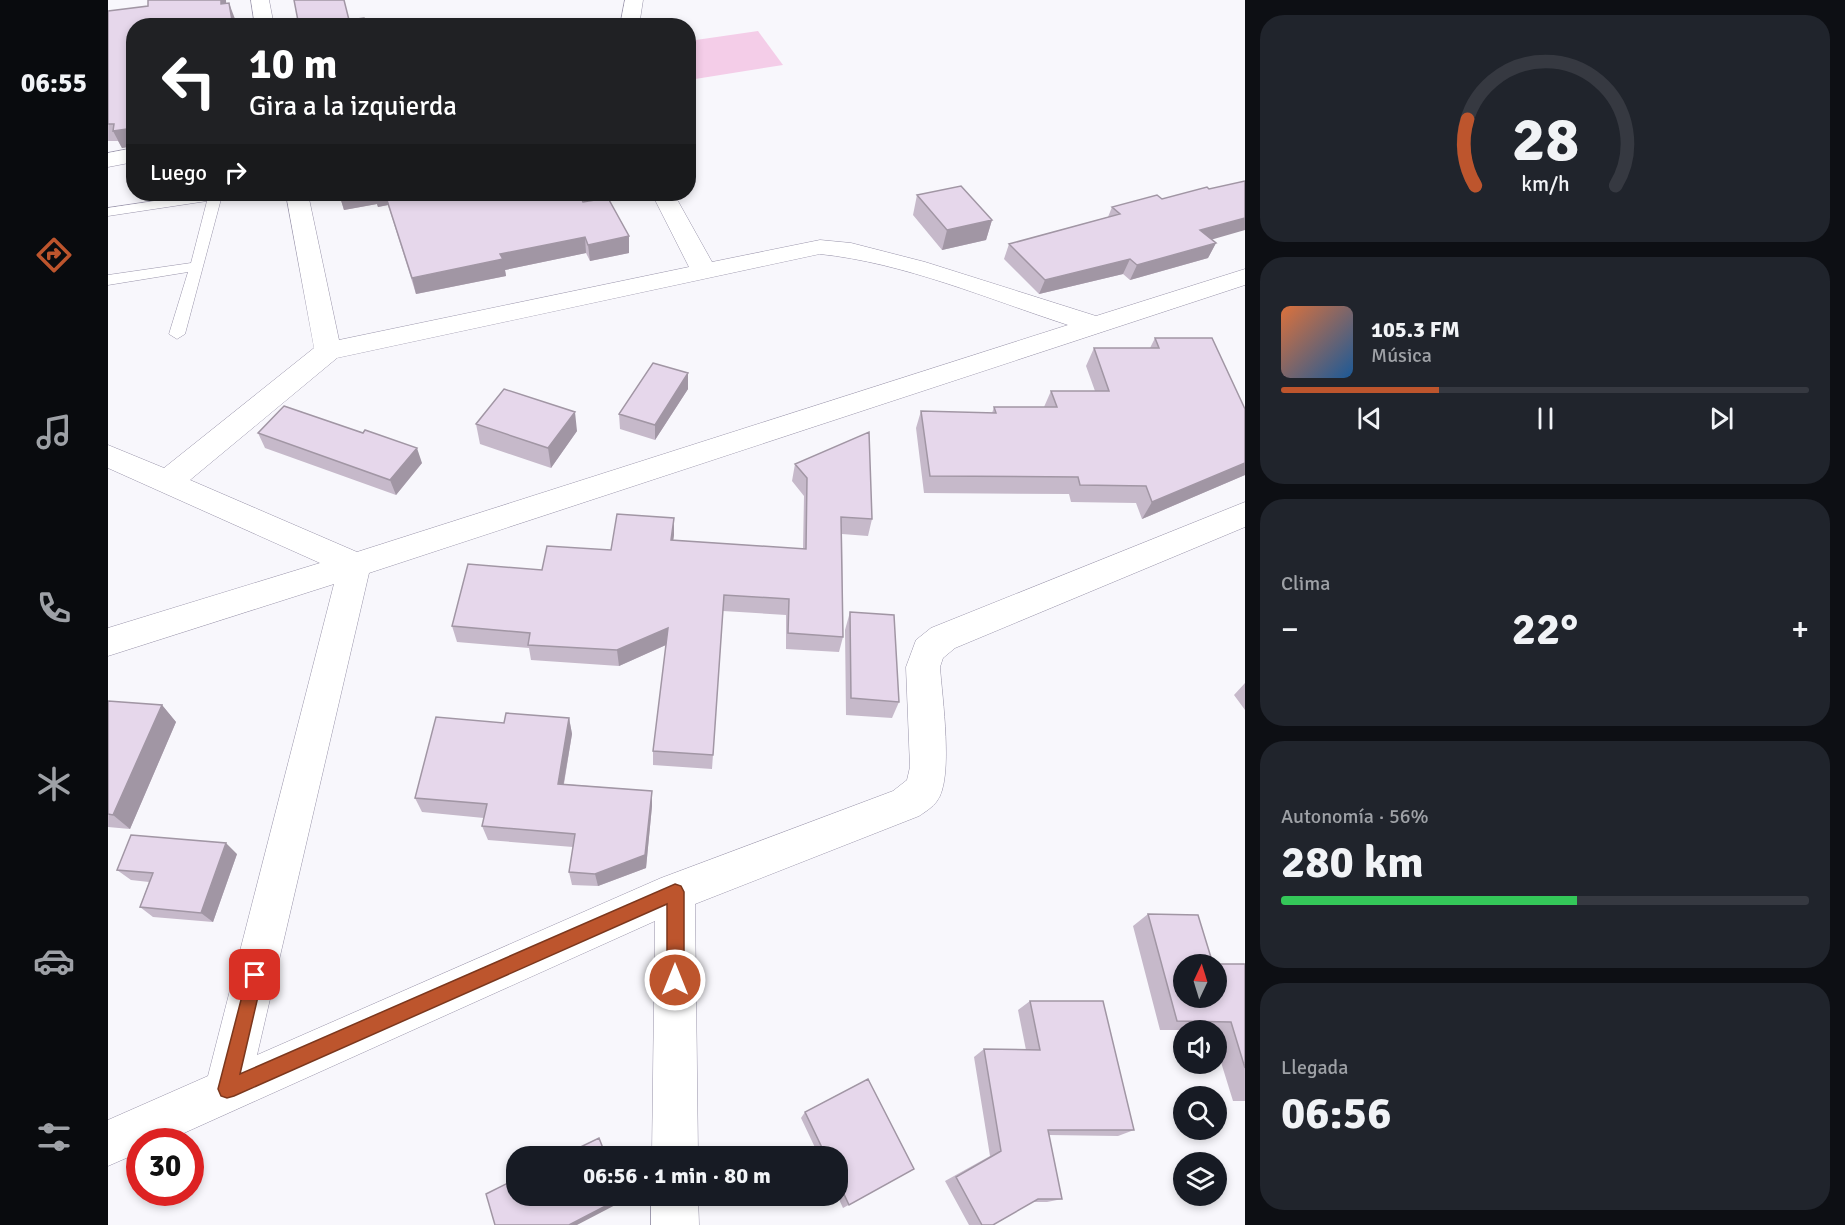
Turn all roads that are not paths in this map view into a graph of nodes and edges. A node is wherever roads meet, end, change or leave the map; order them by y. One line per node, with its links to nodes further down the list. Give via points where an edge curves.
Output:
1 (261, 0): 3 (street)
2 (634, 0): 4 (street)
3 (264, 18)
4 (631, 18)
5 (126, 157): 6 (street)
6 (108, 160)
7 (177, 201): 11 (lane)
8 (219, 201): 12 (lane)
9 (298, 201): 18 (street)
10 (667, 201): 13 (street)
11 (108, 212)
12 (197, 267): 15 (lane); 17 (lane)
13 (704, 271): 16 (street, via 820,247 851,250); 18 (street)
14 (1245, 277): 16 (street)
15 (108, 280)
16 (1095, 325): 22 (street)
17 (177, 334)
18 (327, 351): 20 (street)
19 (110, 460): 20 (street)
20 (167, 482): 22 (street)
21 (1245, 514): 24 (street, via 943,638 928,650 924,667 928,767 924,789 906,804)
22 (355, 565): 23 (street); 25 (street)
23 (108, 642)
24 (675, 892): 25 (street); 27 (street)
25 (227, 1089): 26 (street)
26 (108, 1143)
27 (675, 1146)
28 (675, 1206): 29 (street)
29 (675, 1225)

